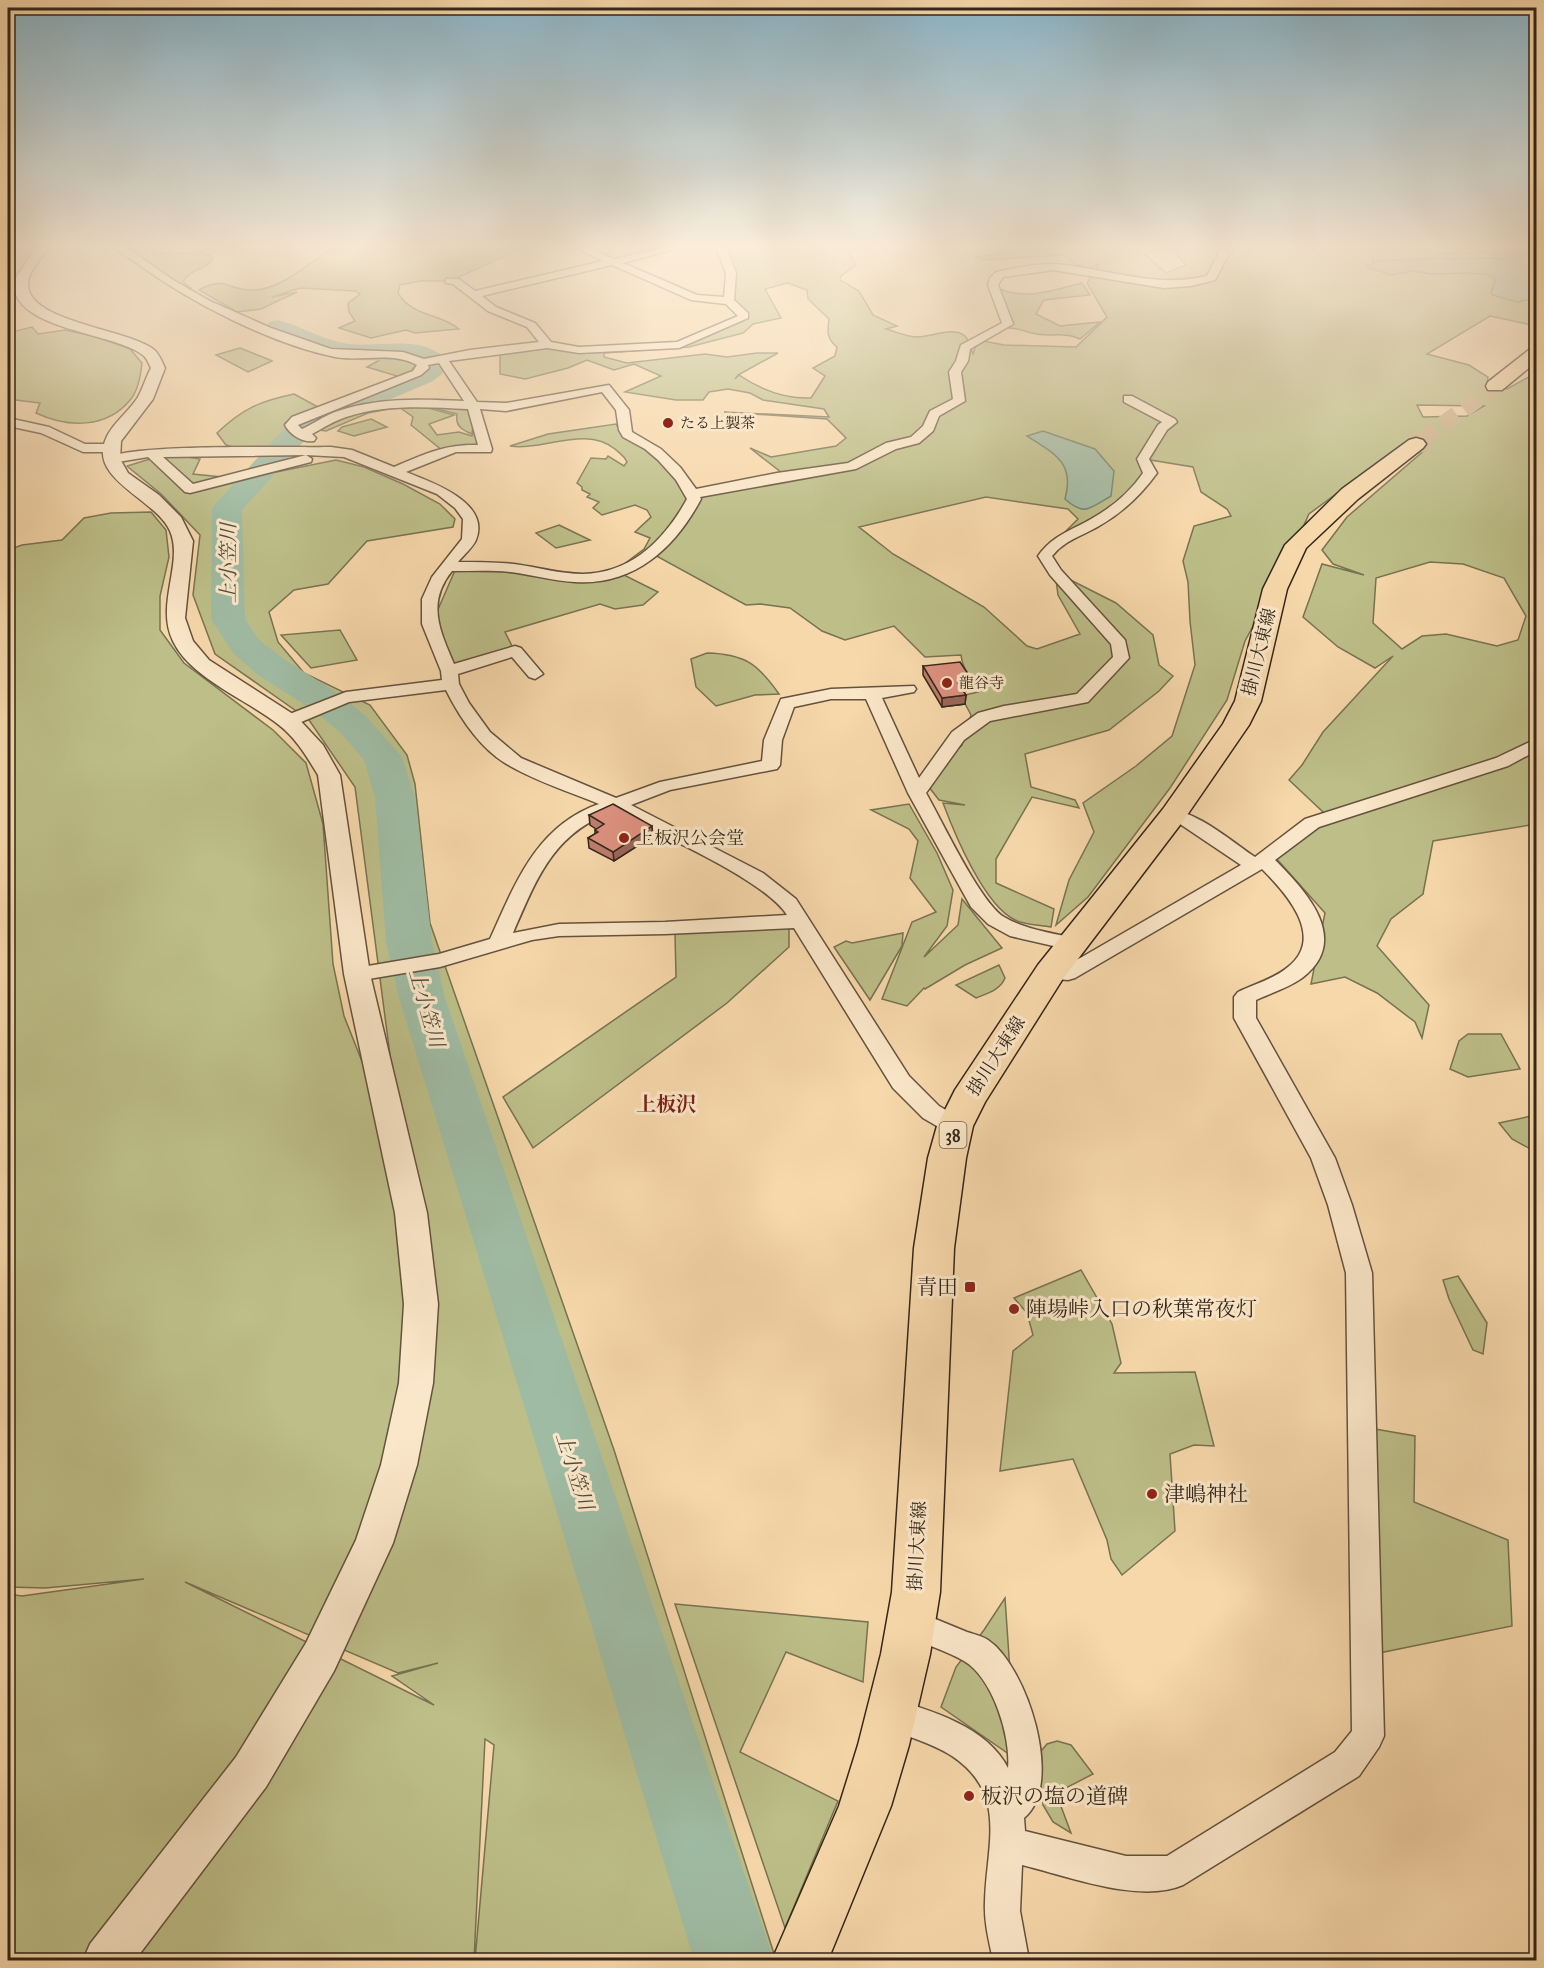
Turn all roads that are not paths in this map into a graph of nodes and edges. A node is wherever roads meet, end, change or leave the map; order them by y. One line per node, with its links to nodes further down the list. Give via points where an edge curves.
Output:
1 (124, 340): 18 (street, via 150,354 158,368 145,399 113,441)
2 (288, 340): 9 (street, via 333,354 401,356)
3 (543, 340): 6 (street)
4 (691, 340): 6 (street, via 679,345 579,350)
5 (975, 340): 20 (street, via 965,347 955,372 959,401 934,414 929,428 915,440 891,446 851,466)
6 (547, 345): 8 (street)
7 (1536, 353): 10 (main road)
8 (441, 359): 9 (street); 12 (street)
9 (424, 362): 14 (street, via 417,373 296,420 291,425)
10 (1495, 386)
11 (1128, 399): 30 (street, via 1171,422 1162,428 1143,459 1150,473 1109,513 1056,541 1045,556 1119,643 1121,658 1082,698 984,717 958,736)
12 (473, 405): 14 (street, via 429,403 361,408); 19 (street, via 486,449 470,447 440,452); 20 (street, via 506,407 604,388 624,412 629,435 663,458)
13 (8, 422): 18 (street, via 45,430 83,448)
14 (301, 434): 16 (street)
15 (1416, 444): 32 (main road, 掛川大東線 / 38, via 1350,494 1296,545 1275,589 1248,701 1236,725)
16 (333, 451): 17 (street); 17 (street, via 190,489); 19 (street)
17 (151, 453): 18 (street)
18 (112, 454): 28 (street, via 121,476 175,521 184,541 175,618 183,642 202,664)
19 (394, 472): 22 (street, via 442,491 470,519 469,539)
20 (692, 494): 23 (street, via 694,499 686,517 656,553 630,568 606,575)
21 (639, 549): 23 (street, via 609,570)
22 (448, 566): 23 (street, via 512,568); 25 (street, via 438,577 430,599 430,624)
23 (575, 577)
24 (535, 674): 25 (street, via 515,651)
25 (450, 677): 28 (street, via 346,697); 31 (street, via 461,704 484,736 515,762)
26 (909, 689): 27 (street)
27 (872, 694): 30 (street); 31 (street, via 831,694 787,703 773,740 771,765 666,786)
28 (294, 718): 37 (street, via 329,775)
29 (1536, 744): 33 (street, via 1502,762 1312,823)
30 (917, 793): 36 (street, via 978,903 995,920)
31 (615, 804): 34 (street, via 756,877 789,903); 35 (street, via 565,830 531,870)
32 (1173, 815): 33 (street); 36 (main road, 掛川大東線 / 38)
33 (1259, 863): 36 (street, via 1068,973); 42 (street, via 1300,897 1313,923 1313,951 1297,972 1245,998 1245,1018 1323,1158 1359,1273 1368,1736 1347,1764 1171,1873 1126,1873)
34 (802, 921): 35 (street, via 560,930); 38 (street, via 901,1082 931,1112)
35 (498, 943): 37 (street, via 441,960)
36 (1061, 959): 38 (main road, 掛川大東線 / 38)
37 (357, 974): 43 (street, via 411,1213 421,1304 416,1383 399,1465 374,1543 320,1657 251,1772)
38 (955, 1126): 39 (main road, 掛川大東線 / 38, via 934,1248 916,1592)
39 (911, 1624): 40 (main road, 掛川大東線 / 38); 41 (street, via 977,1651 997,1671 1016,1713 1026,1755 1022,1799)
40 (892, 1715): 41 (street, via 929,1725 965,1744 996,1777); 44 (main road, 掛川大東線 / 38, via 855,1833)
41 (1007, 1811): 42 (street)
42 (1006, 1844): 45 (street, via 1002,1914)
43 (106, 1960)
44 (800, 1960)
45 (1011, 1960)

